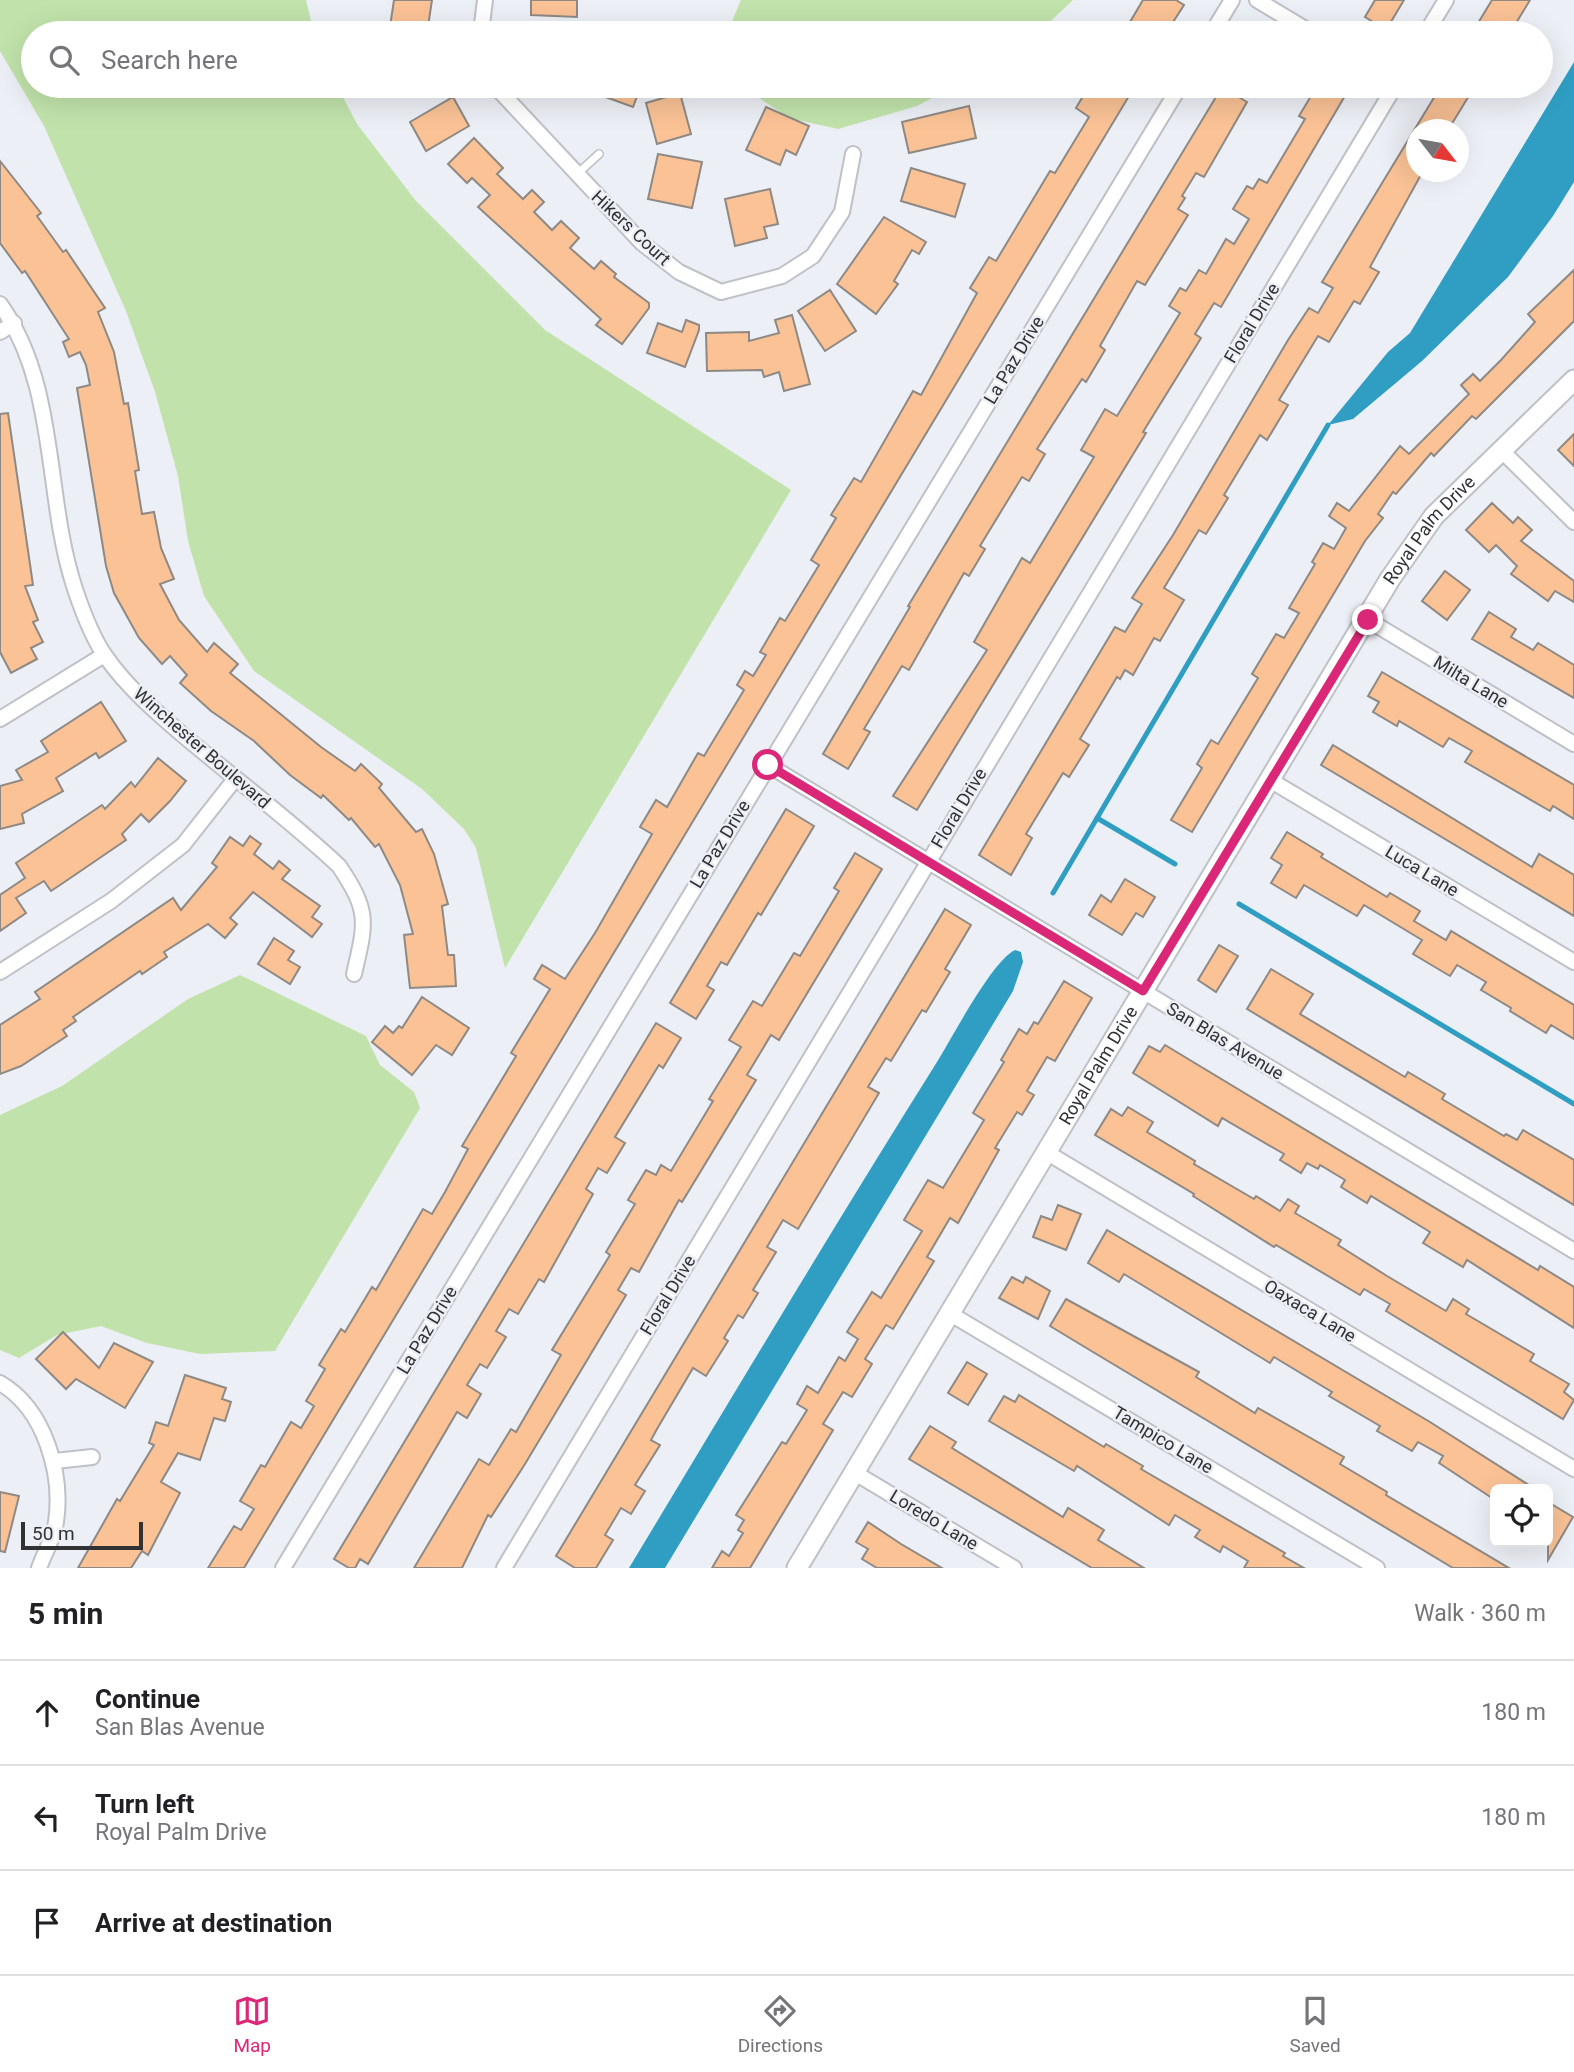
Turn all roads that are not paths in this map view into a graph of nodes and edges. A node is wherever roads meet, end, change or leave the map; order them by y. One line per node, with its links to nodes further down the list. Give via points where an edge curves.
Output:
1 (485, 0): 5 (street)
2 (1232, 0): 6 (street)
3 (1257, 0): 7 (street)
4 (1446, 0): 8 (street)
5 (482, 21)
6 (1219, 21)
7 (1292, 21)
8 (1433, 21)
9 (506, 98): 14 (street, Hikers Court)
10 (1173, 98): 25 (street, La Paz Drive)
11 (1388, 98): 28 (street, Floral Drive)
12 (598, 154): 14 (lane)
13 (853, 154): 14 (street, Hikers Court, via 842,212 813,256 782,276 721,292 679,272 642,243)
14 (576, 176)
15 (0, 304): 16 (street, Winchester Boulevard)
16 (14, 323): 17 (street); 22 (street, Winchester Boulevard, via 44,411 59,528 75,590)
17 (0, 332)
18 (1574, 380): 19 (street, Royal Palm Drive)
19 (1503, 452): 20 (street); 21 (street, Royal Palm Drive, via 1434,516)
20 (1574, 522)
21 (1368, 620): 24 (street, Milta Lane); 27 (street, Royal Palm Drive)
22 (104, 655): 23 (street); 26 (street, Winchester Boulevard, via 154,710)
23 (0, 719)
24 (1574, 744)
25 (768, 765): 28 (street, San Blas Avenue); 41 (street, La Paz Drive)
26 (234, 779): 30 (street, via 183,845 111,901); 31 (street, Winchester Boulevard, via 339,866 355,890 365,927)
27 (1270, 780): 29 (street, Luca Lane); 32 (street, Royal Palm Drive)
28 (928, 861): 32 (street, San Blas Avenue); 43 (street, Floral Drive)
29 (1574, 962)
30 (0, 972)
31 (354, 974)
32 (1143, 991): 33 (street, Royal Palm Drive); 34 (street, San Blas Avenue)
33 (1046, 1152): 35 (street, Royal Palm Drive); 39 (street, Oaxaca Lane)
34 (1574, 1251)
35 (949, 1313): 40 (street, Royal Palm Drive); 46 (street, Tampico Lane)
36 (0, 1383): 38 (street, via 30,1412)
37 (92, 1457): 38 (street)
38 (55, 1461): 42 (street, via 56,1522)
39 (1574, 1469)
40 (855, 1473): 44 (street, Royal Palm Drive); 45 (street, Loredo Lane)
41 (286, 1567)
42 (39, 1568)
43 (504, 1568)
44 (797, 1568)
45 (1014, 1568)
46 (1377, 1568)

